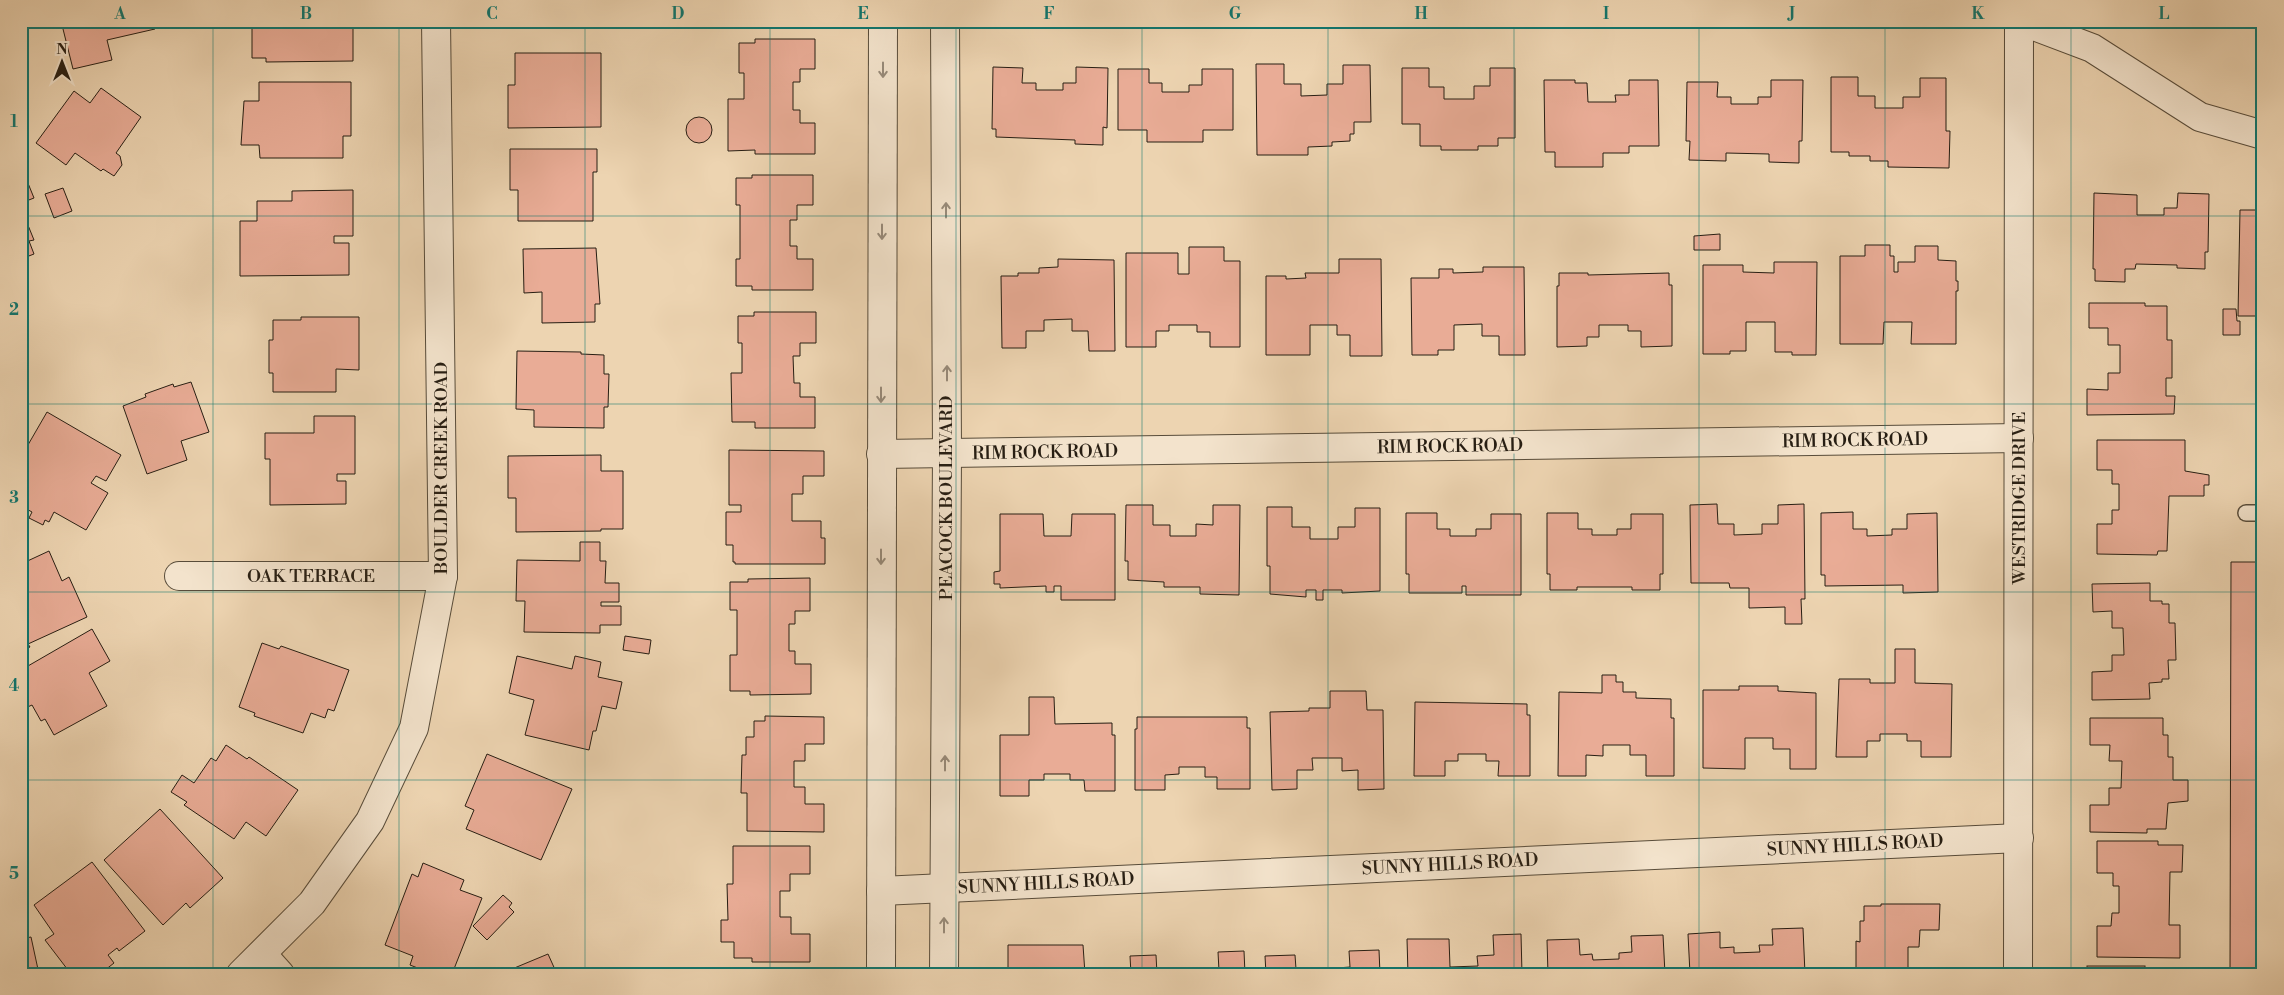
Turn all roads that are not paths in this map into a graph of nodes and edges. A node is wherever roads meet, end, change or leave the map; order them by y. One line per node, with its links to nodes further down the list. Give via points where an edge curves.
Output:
1 (436, 21): 12 (street, BOULDER CREEK ROAD)
2 (883, 21): 8 (street, one-way to 8)
3 (945, 21): 7 (street, PEACOCK BOULEVARD, one-way to 3)
4 (2020, 21): 5 (street, via 2092,48 2200,117); 6 (street, WESTRIDGE DRIVE)
5 (2263, 135)
6 (2019, 438): 7 (street, RIM ROCK ROAD); 13 (street, WESTRIDGE DRIVE)
7 (947, 453): 8 (street, RIM ROCK ROAD); 14 (street, PEACOCK BOULEVARD, one-way to 7)
8 (881, 454): 15 (street, one-way to 15)
9 (2246, 513): 10 (lane)
10 (2263, 513)
11 (179, 576): 12 (street, OAK TERRACE)
12 (443, 576): 16 (street, BOULDER CREEK ROAD, via 414,728 370,821 312,903)
13 (2019, 838): 14 (street, SUNNY HILLS ROAD); 21 (street, WESTRIDGE DRIVE)
14 (944, 888): 15 (street, SUNNY HILLS ROAD); 20 (street, PEACOCK BOULEVARD, one-way to 14)
15 (881, 891): 19 (street)
16 (262, 954): 17 (street, BOULDER CREEK ROAD); 18 (street)
17 (241, 974)
18 (280, 974)
19 (881, 974)
20 (944, 974)
21 (2018, 974)

